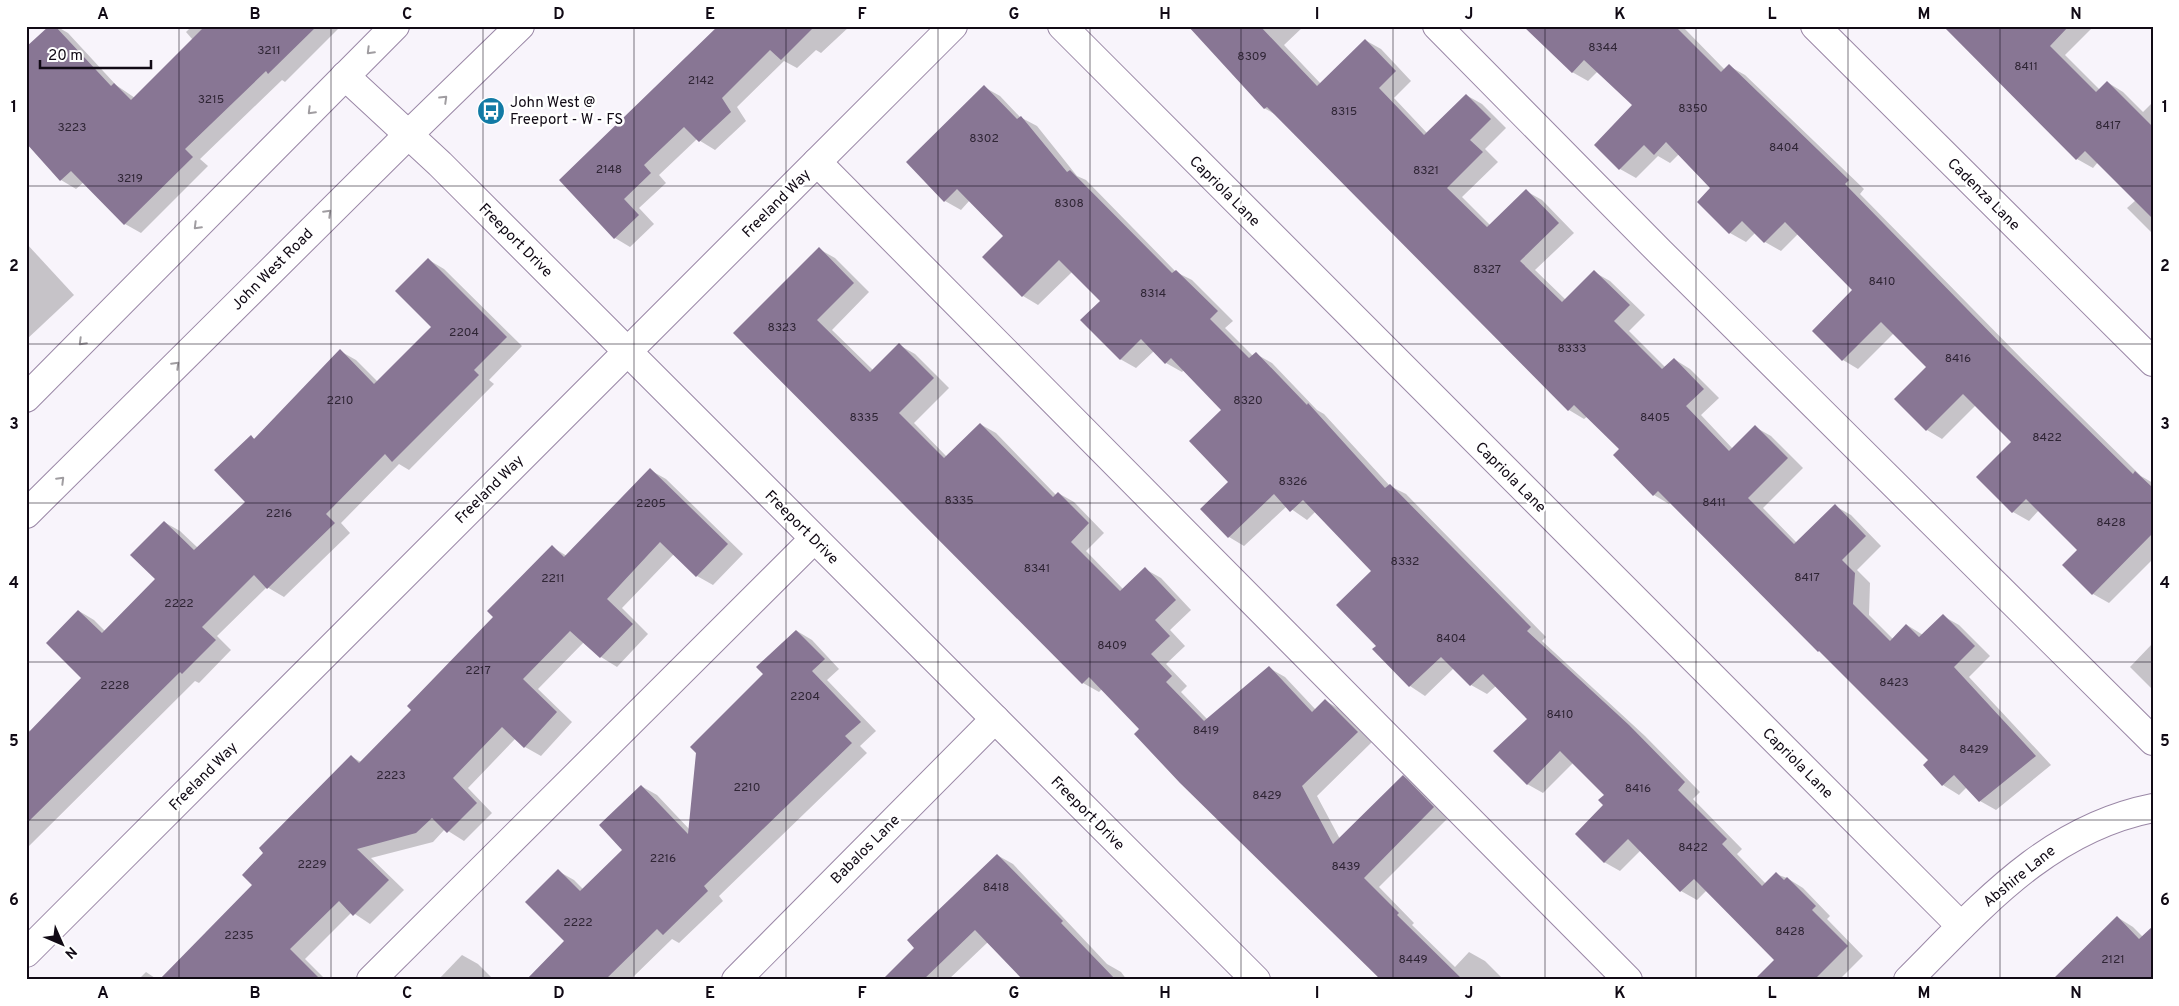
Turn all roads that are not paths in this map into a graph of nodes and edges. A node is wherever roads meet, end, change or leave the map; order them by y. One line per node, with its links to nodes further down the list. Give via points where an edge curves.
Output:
1 (395, 26): 7 (street, one-way to 7)
2 (520, 26): 8 (street, John West Road, one-way to 2)
3 (953, 26): 9 (street, Freeland Way)
4 (1062, 26): 18 (street, Capriola Lane)
5 (1437, 26): 16 (street)
6 (1815, 26): 11 (street, Cadenza Lane)
7 (346, 76): 8 (street, Freeport Drive); 12 (street, one-way to 12)
8 (408, 135): 10 (street, Freeport Drive); 13 (street, John West Road, one-way to 8)
9 (817, 162): 10 (street, Freeland Way); 23 (street)
10 (627, 351): 14 (street, Freeport Drive); 19 (street, Freeland Way)
11 (2153, 362)
12 (26, 398)
13 (26, 514)
14 (814, 539): 15 (street, Freeport Drive); 20 (street)
15 (995, 719): 21 (street, Babalos Lane); 22 (street, Freeport Drive)
16 (2153, 741)
17 (2153, 808): 18 (street, Abshire Lane, via 2106,820 2064,841 2006,884)
18 (1961, 926): 24 (street, Abshire Lane)
19 (26, 953)
20 (371, 980)
21 (736, 980)
22 (1256, 980)
23 (1628, 980)
24 (1908, 980)

